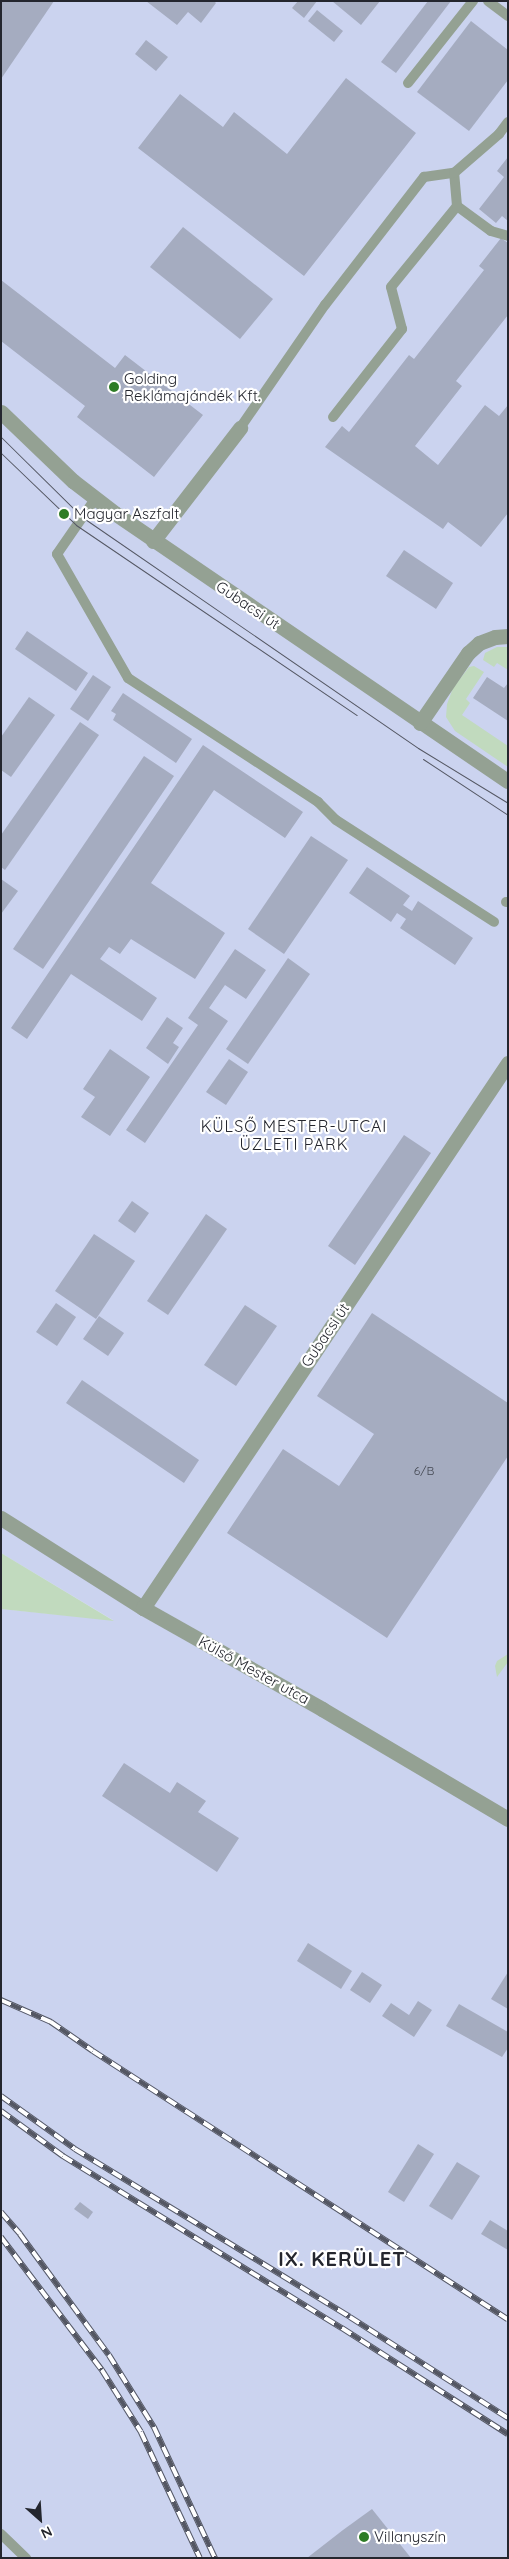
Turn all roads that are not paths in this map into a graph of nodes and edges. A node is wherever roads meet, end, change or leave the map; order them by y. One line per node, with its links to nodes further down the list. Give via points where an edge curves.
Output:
1 (473, 1): 4 (lane)
2 (488, 1): 3 (lane)
3 (508, 16)
4 (408, 83)
5 (508, 122): 6 (lane, via 499,134)
6 (454, 173): 7 (lane); 11 (lane, via 424,177 325,305)
7 (458, 206): 8 (lane, via 491,232); 10 (lane, via 391,287 402,329)
8 (508, 236)
9 (1, 412): 12 (street, Gubacsi út)
10 (333, 417)
11 (240, 428): 13 (street)
12 (95, 499): 13 (street, Gubacsi út); 17 (lane, via 58,554 128,678 318,802 336,820)
13 (153, 540): 15 (street, Gubacsi út)
14 (501, 636): 15 (street, via 479,643 468,653)
15 (420, 723): 16 (street, Gubacsi út)
16 (508, 781)
17 (494, 922)
18 (508, 1063): 20 (street, Gubacsi út)
19 (1, 1518): 20 (street, Külső Mester utca)
20 (143, 1608): 21 (street, Külső Mester utca, via 322,1708)
21 (508, 1819)
22 (1, 2534): 23 (lane)
23 (26, 2558)

